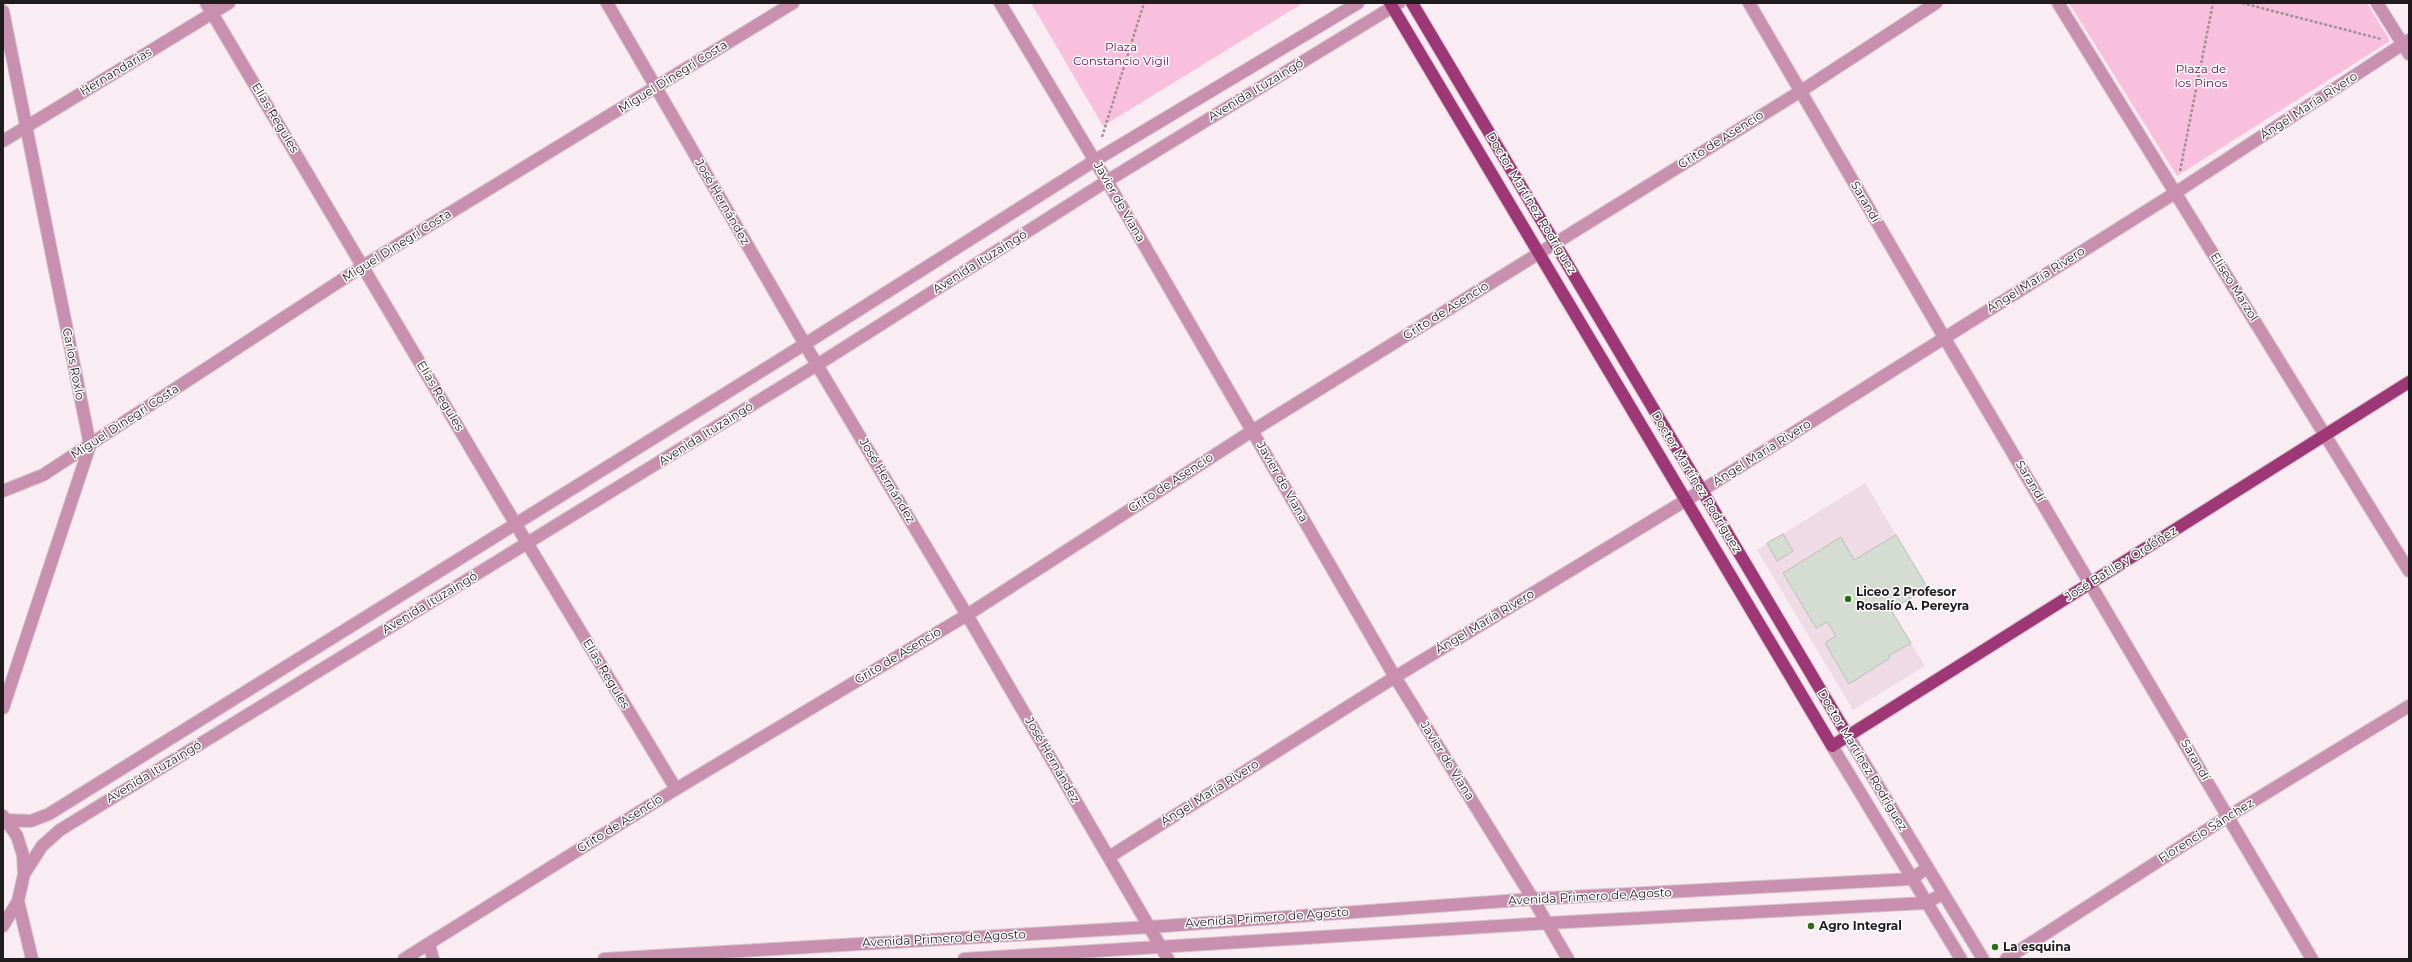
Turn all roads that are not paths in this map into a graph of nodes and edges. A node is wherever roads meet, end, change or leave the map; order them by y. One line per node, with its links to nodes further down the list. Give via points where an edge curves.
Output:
1 (229, 3): 12 (street, Hernandarias)
2 (606, 3): 15 (street, José Hernández)
3 (793, 3): 15 (street, Miguel Dinegri Costa)
4 (1000, 3): 19 (street, Javier de Viana)
5 (1358, 3): 19 (street, Avenida Ituzaingó)
6 (1412, 3): 22 (main road, Doctor Martínez Rodríguez)
7 (1749, 3): 16 (street, Sarandí)
8 (1936, 3): 16 (street, Grito de Asencio)
9 (2058, 3): 21 (street, Eliseo Marzol)
10 (2377, 3): 14 (street)
11 (1394, 4): 20 (street, Avenida Ituzaingó); 23 (main road, Doctor Martínez Rodríguez)
12 (209, 8): 17 (street, Hernandarias); 24 (street, Elías Regules)
13 (3, 11): 17 (street, Carlos Roxlo)
14 (2407, 46): 21 (street, Ángel María Rivero)
15 (656, 88): 24 (street, Miguel Dinegri Costa); 26 (street, José Hernández)
16 (1801, 91): 22 (street, Grito de Asencio); 25 (street, Sarandí)
17 (26, 126): 18 (street, Hernandarias); 31 (street, Carlos Roxlo)
18 (3, 141)
19 (1094, 160): 20 (street, Javier de Viana); 26 (street, Avenida Ituzaingó)
20 (1107, 182): 27 (street, Avenida Ituzaingó); 29 (street, Javier de Viana)
21 (2175, 193): 25 (street, Ángel María Rivero); 30 (street, Eliseo Marzol)
22 (1555, 242): 23 (street, Grito de Asencio); 33 (main road, Doctor Martínez Rodríguez)
23 (1538, 253): 29 (street, Grito de Asencio); 34 (main road, Doctor Martínez Rodríguez)
24 (363, 266): 31 (street, Miguel Dinegri Costa); 35 (street, Elías Regules)
25 (1944, 337): 33 (street, Ángel María Rivero); 38 (street, Sarandí)
26 (805, 344): 27 (street, José Hernández); 35 (street, Avenida Ituzaingó)
27 (817, 365): 36 (street, Avenida Ituzaingó); 39 (street, José Hernández)
28 (2409, 382): 30 (main road, José Batlle y Ordóñez)
29 (1252, 431): 39 (street, Grito de Asencio); 40 (street, Javier de Viana)
30 (2326, 436): 37 (street, Eliseo Marzol); 38 (main road, José Batlle y Ordóñez)
31 (90, 445): 32 (street, Miguel Dinegri Costa, via 43,475); 42 (street, Carlos Roxlo)
32 (3, 491)
33 (1701, 491): 34 (street, Ángel María Rivero); 43 (main road, Doctor Martínez Rodríguez)
34 (1686, 501): 40 (street, Ángel María Rivero); 44 (main road, Doctor Martínez Rodríguez)
35 (515, 523): 36 (street, Elías Regules); 47 (street, Avenida Ituzaingó, via 49,814 31,821)
36 (527, 544): 45 (street, Elías Regules); 50 (street, Avenida Ituzaingó, via 60,830 42,846)
37 (2409, 571)
38 (2090, 582): 43 (main road, José Batlle y Ordóñez); 46 (street, Sarandí)
39 (967, 615): 45 (street, Grito de Asencio); 48 (street, José Hernández)
40 (1395, 677): 48 (street, Ángel María Rivero); 53 (street, Javier de Viana)
41 (2409, 706): 46 (street, Florencio Sánchez)
42 (3, 708)
43 (1848, 736): 44 (main road, José Batlle y Ordóñez); 49 (street, Doctor Martínez Rodríguez)
44 (1832, 746): 51 (street, Doctor Martínez Rodríguez)
45 (676, 789): 59 (street, Grito de Asencio)
46 (2227, 816): 70 (street, Florencio Sánchez); 71 (street, Sarandí)
47 (5, 818): 50 (street, via 17,836 23,855)
48 (1109, 857): 58 (street, José Hernández)
49 (1927, 868): 51 (street); 52 (street, Doctor Martínez Rodríguez)
50 (24, 874): 54 (street)
51 (1911, 879): 53 (street, Avenida Primero de Agosto); 55 (street, Doctor Martínez Rodríguez)
52 (1943, 894): 55 (street, Avenida Primero de Agosto); 69 (street, Doctor Martínez Rodríguez)
53 (1533, 899): 56 (street, Javier de Viana); 58 (street, Avenida Primero de Agosto)
54 (18, 901): 57 (street); 61 (street)
55 (1926, 903): 56 (street, Avenida Primero de Agosto); 68 (street, Doctor Martínez Rodríguez)
56 (1548, 923): 60 (street, Avenida Primero de Agosto); 67 (street, Javier de Viana)
57 (3, 926)
58 (1150, 927): 60 (street, José Hernández); 64 (street, Avenida Primero de Agosto)
59 (429, 944): 62 (street, Grito de Asencio); 63 (street)
60 (1162, 947): 65 (street, Avenida Primero de Agosto); 66 (street, José Hernández)
61 (32, 959)
62 (404, 959)
63 (433, 959)
64 (604, 959)
65 (964, 959)
66 (1167, 959)
67 (1568, 959)
68 (1961, 959)
69 (1983, 959)
70 (2006, 959)
71 (2312, 959)

